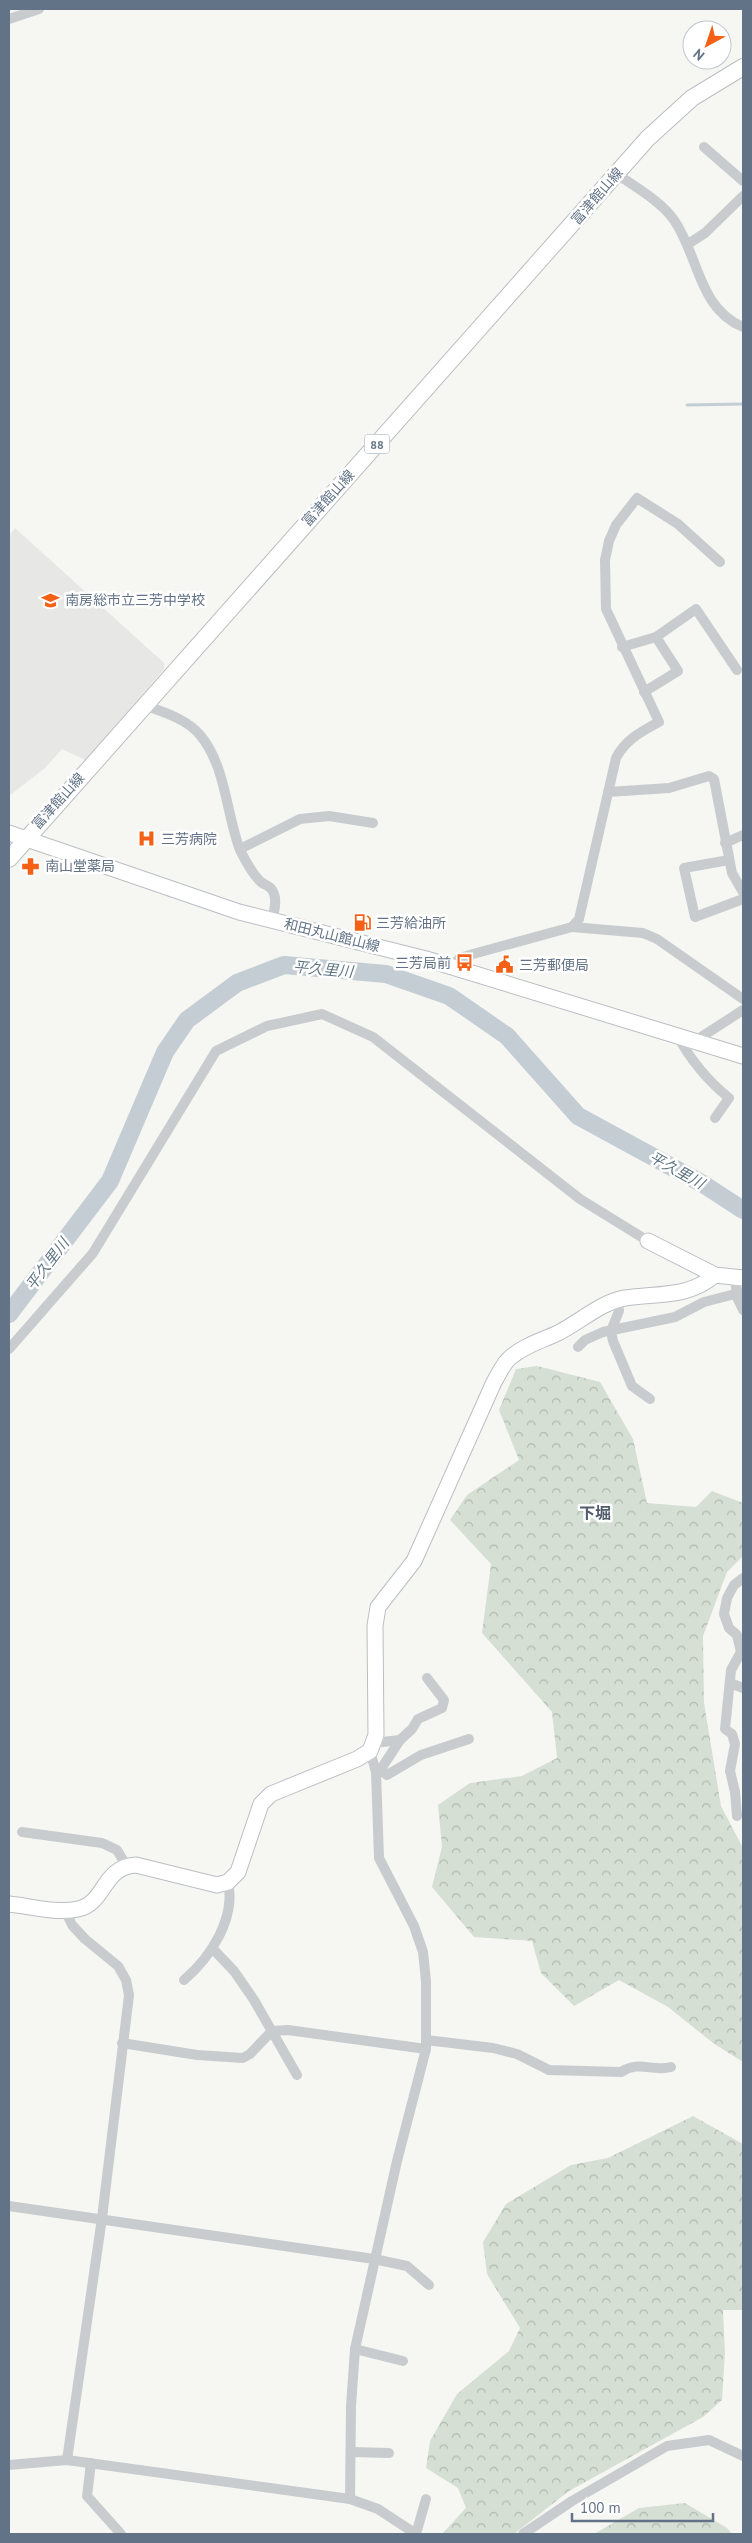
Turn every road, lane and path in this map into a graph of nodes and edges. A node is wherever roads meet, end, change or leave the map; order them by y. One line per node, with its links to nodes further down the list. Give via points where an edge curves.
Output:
1 (39, 9): 2 (street)
2 (9, 19)
3 (743, 67): 5 (main road, 富津館山線 / 88, via 673,113)
4 (704, 147): 6 (street)
5 (617, 174): 8 (street, via 673,218); 15 (main road, 富津館山線 / 88)
6 (743, 181)
7 (743, 196): 8 (street, via 705,233)
8 (688, 244): 9 (street, via 705,290 720,313)
9 (743, 327)
10 (720, 562): 12 (street, via 678,524 637,498 616,525 605,560 606,609)
11 (656, 637): 12 (street); 13 (street, via 696,609); 14 (street, via 678,672)
12 (622, 647): 14 (street)
13 (737, 670)
14 (644, 692): 16 (street, via 659,722 633,736 623,746 616,758)
15 (144, 705): 20 (main road, 富津館山線 / 88); 22 (street, via 167,713 200,735 214,758)
16 (608, 792): 21 (street, via 669,788 709,776 714,779); 28 (street, via 579,919)
17 (373, 823): 22 (street, via 329,816 300,820)
18 (9, 833): 20 (street, 和田丸山館山線)
19 (743, 835): 21 (street)
20 (25, 838): 23 (main road, 富津館山線 / 88); 27 (street, 和田丸山館山線)
21 (725, 843): 24 (street)
22 (240, 849): 27 (street, via 248,865 274,895)
23 (9, 859)
24 (729, 860): 25 (street); 26 (street, via 684,868 695,917)
25 (743, 892)
26 (743, 899)
27 (272, 920): 29 (street, 和田丸山館山線)
28 (572, 927): 29 (street, via 460,958); 30 (street, via 643,933 657,938)
29 (450, 968): 32 (street, 和田丸山館山線)
30 (743, 999)
31 (743, 1010): 33 (street)
32 (677, 1035): 33 (street, 和田丸山館山線); 35 (street, via 709,1081 729,1098)
33 (695, 1041): 34 (street, 和田丸山館山線)
34 (743, 1056)
35 (715, 1118)
36 (648, 1241): 37 (street); 44 (street, via 580,1199 373,1037 322,1014 267,1026 216,1051 92,1254)
37 (715, 1275): 38 (street); 40 (street, via 692,1290)
38 (739, 1278): 39 (street)
39 (740, 1293): 41 (street); 42 (street, via 704,1302 676,1317)
40 (618, 1300): 42 (street, via 619,1311); 52 (street, via 524,1347 508,1359 494,1382 414,1561 378,1607 375,1626 376,1735)
41 (743, 1310)
42 (612, 1331): 43 (street, via 603,1332); 45 (street, via 632,1386)
43 (578, 1346)
44 (9, 1349)
45 (650, 1400)
46 (743, 1578): 48 (street, via 727,1598 724,1614 729,1628 737,1635 741,1652 731,1670)
47 (427, 1678): 51 (street, via 444,1700 442,1708 418,1718)
48 (730, 1683): 49 (street); 53 (street, via 725,1729 732,1734 735,1744 730,1771)
49 (743, 1688)
50 (469, 1738): 51 (street, via 421,1755 386,1775 382,1772 383,1766)
51 (400, 1740): 52 (street)
52 (372, 1747): 56 (street, via 357,1759 271,1794 261,1804 238,1872); 63 (street, via 379,1858 414,1926 423,1952)
53 (737, 1816)
54 (22, 1832): 55 (street, via 102,1843 117,1850)
55 (126, 1866): 56 (street, via 136,1865 217,1884); 58 (street, via 118,1869 90,1904 79,1910)
56 (228, 1882): 59 (street, via 232,1896)
57 (9, 1904): 58 (street)
58 (65, 1910): 62 (street, via 72,1925 118,1966 126,1980 128,1995)
59 (213, 1949): 60 (street); 61 (street, via 234,1971)
60 (184, 1980)
61 (272, 2031): 62 (street, via 243,2058 197,2055); 63 (street); 65 (street)
62 (122, 2042): 67 (street)
63 (426, 2044): 64 (street, via 493,2048 517,2054 549,2070 621,2072 630,2066); 68 (street)
64 (671, 2067)
65 (298, 2075)
66 (9, 2206): 67 (street)
67 (102, 2218): 68 (street); 75 (street)
68 (374, 2259): 69 (street, via 407,2266); 70 (street)
69 (430, 2285)
70 (355, 2349): 71 (street); 72 (street)
71 (403, 2361)
72 (351, 2452): 73 (street); 78 (street)
73 (389, 2453)
74 (743, 2456): 81 (street, via 709,2440 667,2446 572,2501)
75 (67, 2460): 76 (street); 77 (street)
76 (91, 2463): 78 (street); 80 (street, via 87,2496)
77 (9, 2465)
78 (350, 2499): 79 (street, via 378,2509 416,2534)
79 (426, 2500)
80 (121, 2534)
81 (523, 2534)

